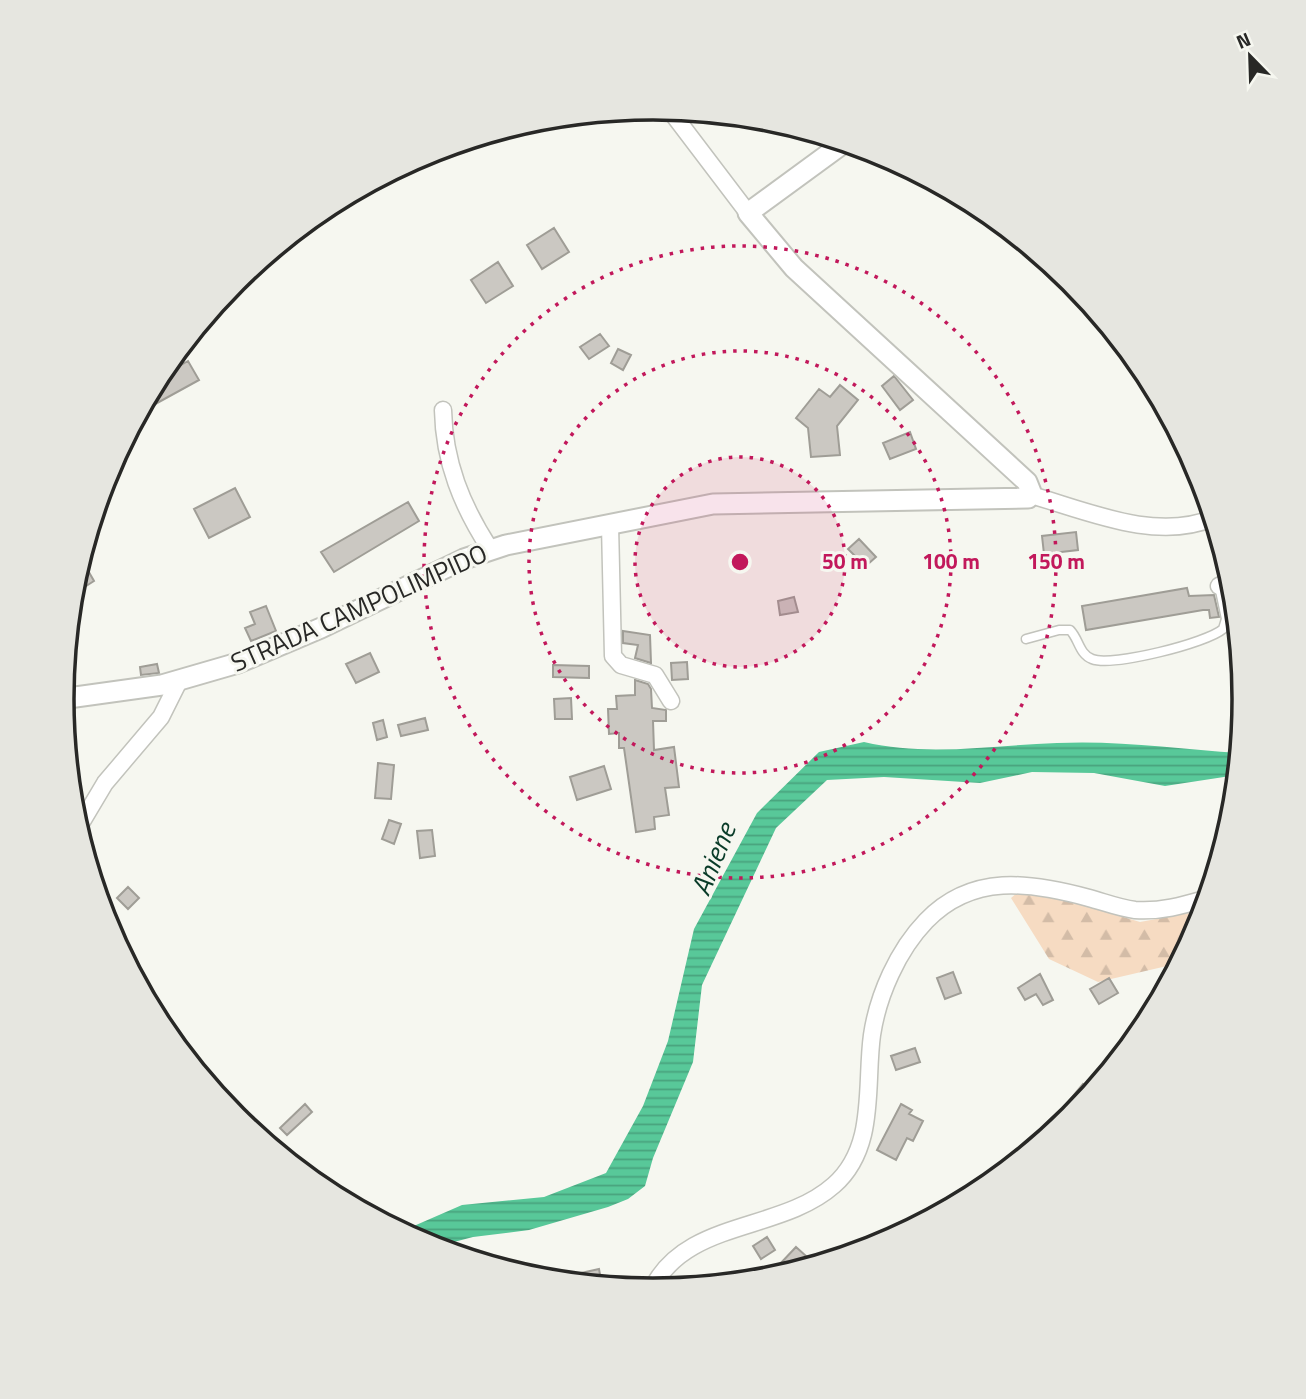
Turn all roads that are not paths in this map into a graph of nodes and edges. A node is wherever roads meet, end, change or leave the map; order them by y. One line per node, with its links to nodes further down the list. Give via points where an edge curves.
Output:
1 (678, 121): 3 (street)
2 (835, 150): 3 (street)
3 (748, 213): 5 (street, via 794,268 1027,482)
4 (443, 410): 8 (street, via 445,447 453,476)
5 (1031, 495): 6 (street, via 1133,523 1176,526); 7 (street, STRADA CAMPOLIMPIDO, via 1015,501 730,503 688,507)
6 (1204, 520)
7 (610, 525): 8 (street, STRADA CAMPOLIMPIDO); 13 (street, via 612,656 621,665 655,675)
8 (490, 549): 11 (street, STRADA CAMPOLIMPIDO, via 277,648)
9 (1226, 612): 10 (lane, via 1223,629 1211,637 1103,661 1083,653 1070,630)
10 (1027, 639)
11 (179, 681): 12 (street, STRADA CAMPOLIMPIDO); 14 (street, via 161,717 105,783)
12 (74, 697)
13 (671, 701)
14 (86, 816)
15 (1196, 901): 16 (street, via 1171,908 1135,909 1008,883 985,886 948,902 915,933 885,988 872,1039 866,1124 845,1174 803,1207 689,1248)
16 (659, 1279)

